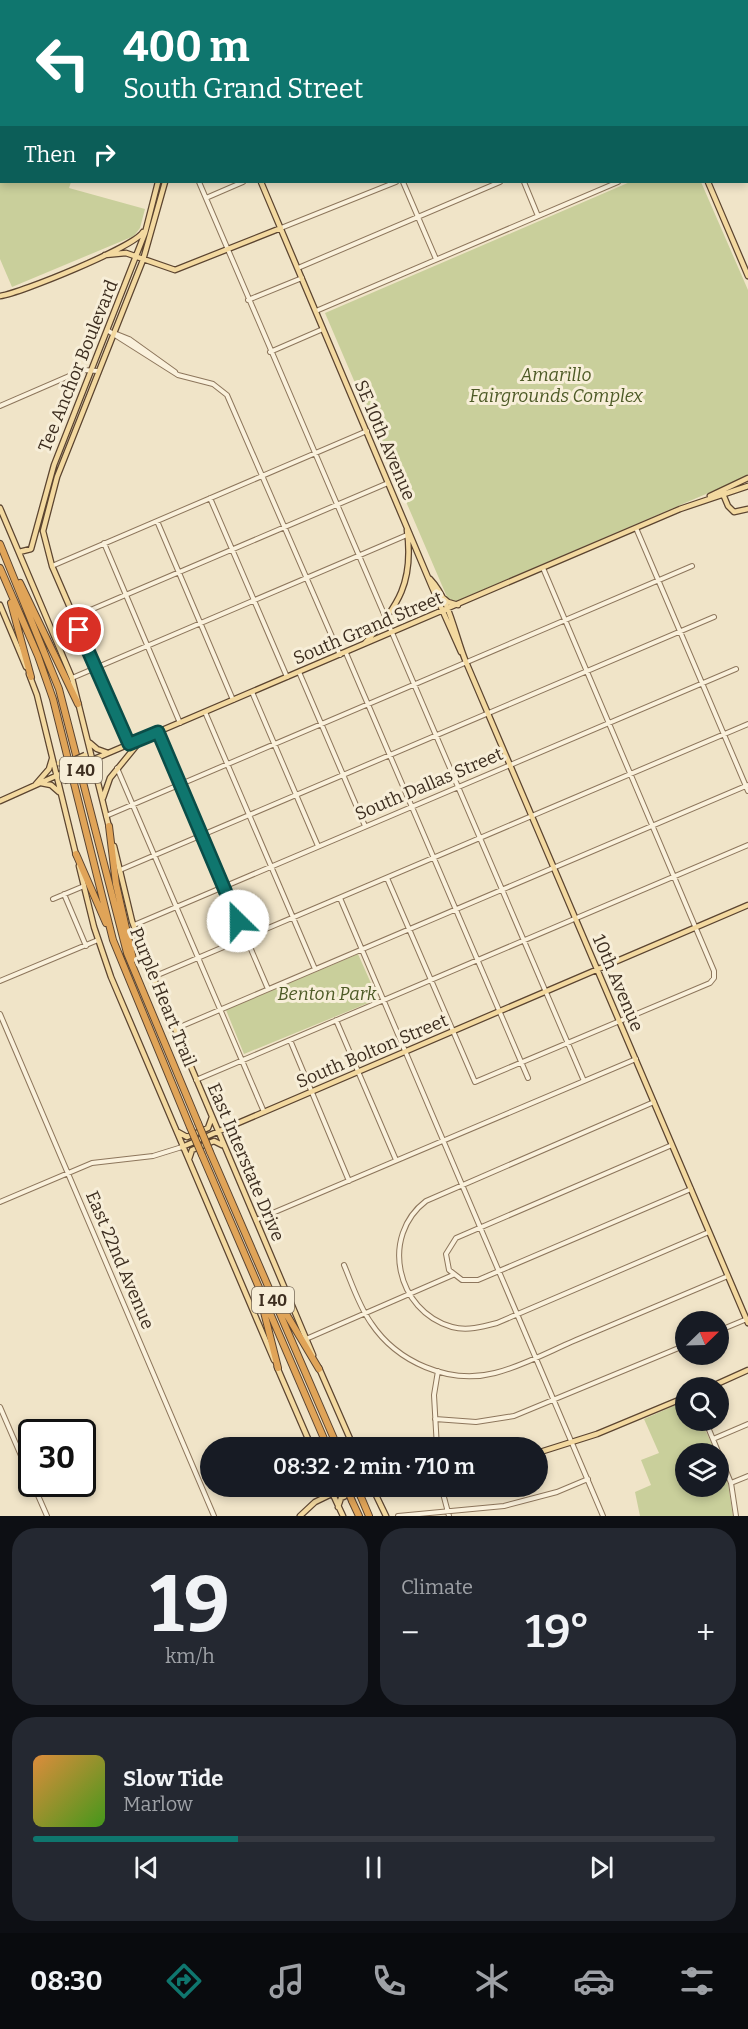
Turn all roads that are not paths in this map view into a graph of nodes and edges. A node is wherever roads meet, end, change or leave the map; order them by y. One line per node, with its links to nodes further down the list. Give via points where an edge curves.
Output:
1 (158, 183): 15 (main road, Tee Anchor Boulevard)
2 (165, 183): 21 (main road, Tee Anchor Boulevard)
3 (199, 183): 12 (street)
4 (241, 183): 12 (street)
5 (261, 183): 16 (main road)
6 (394, 183): 16 (street)
7 (403, 183): 14 (street)
8 (498, 183): 14 (street)
9 (524, 183): 13 (street)
10 (616, 183): 13 (street)
11 (708, 183): 23 (main road)
12 (206, 198): 17 (street)
13 (538, 216): 20 (street)
14 (418, 217): 20 (street); 22 (street)
15 (147, 224): 18 (main road, via 137,239); 19 (main road, Tee Anchor Boulevard)
16 (281, 228): 17 (main road); 22 (main road)
17 (227, 249): 21 (main road, via 175,270); 26 (street)
18 (105, 255): 19 (main road, via 119,252); 25 (main road)
19 (136, 257): 21 (main road); 29 (main road, Tee Anchor Boulevard)
20 (436, 259): 27 (street)
21 (142, 260): 30 (main road, Tee Anchor Boulevard)
22 (297, 268): 24 (main road)
23 (748, 276)
24 (302, 278): 26 (street); 27 (main road)
25 (0, 296)
26 (248, 300): 31 (street)
27 (316, 311): 28 (main road, SE 10th Avenue)
28 (323, 329): 31 (street); 35 (main road, SE 10th Avenue)
29 (107, 330): 30 (street); 32 (main road, Tee Anchor Boulevard)
30 (114, 333): 33 (main road, Tee Anchor Boulevard); 37 (street, via 129,339 178,375 213,384 227,395)
31 (270, 352): 36 (street)
32 (90, 369): 33 (street); 34 (street); 51 (main road, Tee Anchor Boulevard, via 48,481)
33 (98, 371): 61 (main road, Tee Anchor Boulevard, via 57,477 43,531)
34 (0, 406)
35 (367, 431): 36 (street); 39 (main road, SE 10th Avenue)
36 (314, 454): 37 (street); 45 (street)
37 (264, 476): 43 (street); 49 (street)
38 (748, 478): 41 (main road)
39 (389, 483): 45 (street); 52 (main road, SE 10th Avenue)
40 (748, 486): 42 (main road, South Grand Street)
41 (724, 488): 42 (main road); 44 (main road)
42 (723, 495): 44 (main road, South Grand Street); 47 (main road, via 734,512)
43 (210, 498): 48 (street); 55 (street)
44 (705, 500): 50 (main road, South Grand Street)
45 (336, 505): 49 (street); 58 (street)
46 (0, 508): 56 (main road, East Interstate Drive)
47 (748, 509)
48 (157, 521): 53 (street); 65 (street)
49 (285, 527): 55 (street); 66 (street)
50 (636, 528): 64 (main road, South Grand Street); 69 (street)
51 (36, 530): 56 (main road, Tee Anchor Boulevard, via 31,549); 61 (main road)
52 (409, 535): 57 (main road); 58 (street); 59 (main road)
53 (104, 543): 61 (street); 71 (street)
54 (0, 544): 60 (highway, Purple Heart Trail / I 40)
55 (232, 549): 65 (street); 72 (street)
56 (19, 552): 93 (main road, East Interstate Drive)
57 (419, 553): 59 (main road); 68 (main road)
58 (358, 556): 66 (street); 78 (street)
59 (409, 563): 78 (main road, via 404,589)
60 (9, 566): 99 (highway, via 57,654); 184 (highway, Purple Heart Trail / I 40, via 54,672 119,928)
61 (52, 566): 76 (main road)
62 (692, 566): 69 (street)
63 (0, 568): 67 (highway, Purple Heart Trail / I 40)
64 (543, 568): 73 (main road, South Grand Street); 79 (street)
65 (179, 572): 71 (street); 80 (street)
66 (307, 578): 72 (street); 86 (street)
67 (5, 579): 92 (highway); 175 (highway, Purple Heart Trail / I 40, via 53,699)
68 (430, 579): 70 (main road, 10th Avenue); 75 (main road, 10th Avenue)
69 (659, 580): 79 (street); 81 (street)
70 (440, 593): 73 (main road, via 448,602); 75 (main road, 10th Avenue)
71 (126, 595): 76 (street); 84 (street)
72 (255, 600): 80 (street); 94 (street)
73 (458, 604): 75 (main road, South Grand Street)
74 (0, 605): 92 (main road)
75 (444, 610): 82 (main road, South Grand Street); 87 (main road, 10th Avenue)
76 (74, 617): 88 (main road)
77 (714, 617): 81 (street)
78 (386, 620): 82 (street); 83 (main road)
79 (564, 620): 87 (street); 90 (street)
80 (200, 623): 84 (street); 98 (street)
81 (680, 631): 90 (street); 95 (street)
82 (392, 633): 83 (main road, South Grand Street); 96 (street)
83 (363, 645): 85 (main road, South Grand Street)
84 (148, 646): 88 (street); 103 (street)
85 (346, 653): 86 (main road, South Grand Street); 100 (street)
86 (340, 655): 91 (main road, South Grand Street)
87 (466, 662): 96 (street); 102 (main road, 10th Avenue)
88 (96, 668): 93 (street); 112 (main road)
89 (736, 669): 95 (street, South Dallas Street)
90 (586, 671): 102 (street); 104 (street)
91 (299, 672): 94 (main road, South Grand Street); 105 (street)
92 (31, 677): 117 (main road)
93 (72, 678): 99 (main road, East Interstate Drive)
94 (287, 678): 97 (main road, South Grand Street)
95 (702, 683): 104 (street, South Dallas Street); 108 (street)
96 (415, 684): 100 (street); 109 (street)
97 (252, 692): 98 (main road, South Grand Street); 113 (street)
98 (233, 700): 101 (main road, South Grand Street)
99 (78, 704): 110 (main road, East Interstate Drive)
100 (368, 704): 105 (street); 116 (street)
101 (205, 712): 103 (main road, South Grand Street); 119 (street)
102 (488, 713): 109 (street); 120 (main road, 10th Avenue)
103 (180, 723): 107 (main road, South Grand Street)
104 (608, 723): 120 (street, South Dallas Street); 122 (street)
105 (321, 724): 113 (street); 124 (street)
106 (748, 724): 108 (street)
107 (158, 732): 111 (main road, South Grand Street); 127 (street)
108 (724, 734): 122 (street); 128 (street)
109 (437, 735): 116 (street); 129 (street)
110 (87, 739): 114 (main road, East Interstate Drive); 115 (main road, via 97,750)
111 (142, 739): 112 (main road, South Grand Street); 121 (main road)
112 (129, 744): 115 (main road, South Grand Street)
113 (274, 744): 119 (street); 132 (street)
114 (90, 749): 117 (main road, bridge, via 65,764); 118 (main road, East Interstate Drive)
115 (108, 753): 118 (main road, South Grand Street)
116 (390, 755): 124 (street); 137 (street)
117 (53, 758): 123 (main road); 126 (main road)
118 (90, 761): 123 (main road, South Grand Street, bridge); 125 (main road, East Interstate Drive)
119 (227, 764): 127 (street); 138 (street)
120 (510, 765): 129 (street, South Dallas Street); 140 (main road, 10th Avenue)
121 (117, 768): 134 (main road); 136 (street)
122 (630, 774): 140 (street); 141 (street)
123 (58, 775): 126 (main road, South Grand Street); 130 (main road)
124 (343, 775): 132 (street); 143 (street)
125 (97, 778): 130 (main road, bridge, via 89,772 64,781); 134 (main road, East Interstate Drive)
126 (38, 784): 133 (main road, via 55,788); 135 (main road, South Grand Street)
127 (180, 784): 136 (street); 144 (street)
128 (747, 785): 131 (street); 141 (street)
129 (459, 786): 137 (street, South Dallas Street); 145 (street)
130 (59, 787): 133 (main road)
131 (748, 791)
132 (296, 795): 138 (street); 147 (street)
133 (62, 796): 148 (main road)
134 (102, 800): 139 (main road, East Interstate Drive)
135 (0, 801)
136 (133, 804): 139 (street); 149 (street)
137 (412, 807): 143 (street, South Dallas Street); 150 (street)
138 (249, 815): 144 (street); 151 (street)
139 (106, 816): 142 (main road, East Interstate Drive)
140 (532, 816): 145 (street); 152 (main road, 10th Avenue)
141 (652, 825): 152 (street); 154 (street)
142 (109, 826): 153 (main road, East Interstate Drive); 184 (highway, via 116,884)
143 (365, 826): 147 (street, South Dallas Street)
144 (202, 835): 149 (street); 157 (street)
145 (480, 838): 150 (street); 158 (street)
146 (748, 845): 154 (street)
147 (318, 846): 151 (street, South Dallas Street)
148 (76, 854): 156 (main road); 175 (highway)
149 (155, 855): 153 (street); 163 (street)
150 (434, 857): 155 (street); 164 (street)
151 (271, 866): 157 (street, South Dallas Street); 165 (street)
152 (553, 867): 158 (street); 166 (main road, 10th Avenue)
153 (120, 870): 167 (main road, East Interstate Drive)
154 (674, 877): 166 (street); 168 (street)
155 (387, 878): 160 (street); 169 (street)
156 (84, 886): 159 (street); 171 (main road)
157 (224, 886): 163 (street, South Dallas Street); 170 (street)
158 (502, 889): 164 (street); 172 (street)
159 (64, 894): 161 (street); 173 (street)
160 (340, 898): 165 (street); 174 (street)
161 (53, 899)
162 (748, 905): 168 (main road, South Bolton Street)
163 (177, 906): 167 (street, South Dallas Street); 176 (street)
164 (456, 909): 169 (street); 177 (street)
165 (293, 918): 170 (street); 178 (street)
166 (576, 918): 172 (street); 179 (main road, 10th Avenue)
167 (134, 925): 180 (main road, East Interstate Drive)
168 (696, 928): 179 (main road, South Bolton Street); 191 (street, via 714,971 710,983)
169 (408, 929): 174 (street); 181 (street)
170 (246, 938): 176 (street); 183 (street)
171 (98, 940): 173 (street); 208 (main road)
172 (524, 940): 177 (street); 185 (street)
173 (86, 946): 182 (street)
174 (362, 949): 178 (street); 186 (street)
175 (117, 950): 228 (highway, Purple Heart Trail / I 40, bridge)
176 (199, 958): 180 (street); 187 (street)
177 (477, 960): 181 (street); 188 (street)
178 (315, 969): 183 (street)
179 (597, 970): 185 (main road, South Bolton Street); 191 (main road, 10th Avenue)
180 (153, 977): 192 (main road, East Interstate Drive)
181 (430, 980): 186 (street); 193 (street)
182 (0, 981)
183 (268, 989): 187 (street)
184 (143, 992): 229 (highway, Purple Heart Trail / I 40, bridge)
185 (546, 992): 188 (main road, South Bolton Street); 195 (street)
186 (383, 1000): 190 (street); 196 (street)
187 (221, 1009): 192 (street); 198 (street)
188 (499, 1011): 193 (main road, South Bolton Street); 199 (street)
189 (0, 1014): 216 (street, East 22nd Avenue)
190 (336, 1020): 194 (street); 200 (street)
191 (619, 1021): 195 (street); 197 (main road, 10th Avenue)
192 (174, 1029): 202 (main road, East Interstate Drive)
193 (452, 1032): 196 (main road, South Bolton Street); 199 (street, via 475,1082)
194 (290, 1041): 198 (street); 204 (street)
195 (568, 1043): 199 (street); 203 (street)
196 (405, 1052): 200 (main road, South Bolton Street); 210 (street)
197 (636, 1059): 203 (street); 205 (main road, 10th Avenue)
198 (242, 1060): 202 (street); 206 (street)
199 (521, 1063): 201 (street)
200 (358, 1072): 204 (main road, South Bolton Street); 214 (street)
201 (528, 1078)
202 (196, 1080): 207 (main road, East Interstate Drive)
203 (584, 1081): 210 (street)
204 (311, 1092): 206 (main road, South Bolton Street); 217 (street)
205 (654, 1102): 211 (main road, 10th Avenue); 218 (street)
206 (264, 1112): 209 (main road, South Bolton Street)
207 (212, 1116): 208 (main road, via 208,1128 187,1137); 209 (main road, East Interstate Drive)
208 (176, 1130): 213 (main road)
209 (218, 1132): 212 (main road, East Interstate Drive); 213 (main road, South Bolton Street)
210 (443, 1141): 214 (street); 218 (street)
211 (672, 1145): 219 (main road, 10th Avenue); 222 (street)
212 (224, 1146): 215 (main road, via 214,1142 192,1150); 221 (main road, East Interstate Drive)
213 (182, 1147): 215 (main road); 216 (street, South Bolton Street, via 153,1156 92,1163)
214 (396, 1160): 217 (street)
215 (189, 1161): 238 (main road)
216 (68, 1173): 220 (street, South Bolton Street); 272 (street, East 22nd Avenue)
217 (349, 1181): 221 (street)
218 (461, 1184): 222 (street); 230 (street, via 419,1207 404,1230 398,1255)
219 (691, 1189): 223 (main road, 10th Avenue); 225 (street)
220 (0, 1202)
221 (256, 1220): 235 (main road, East Interstate Drive)
222 (480, 1227): 225 (street); 226 (street, via 449,1245 446,1258)
223 (709, 1232): 227 (main road, 10th Avenue); 232 (street)
224 (344, 1265): 231 (street)
225 (498, 1271): 226 (street, via 472,1281); 232 (street)
226 (453, 1275): 230 (street)
227 (728, 1276): 233 (main road, 10th Avenue); 237 (street)
228 (256, 1281): 238 (highway); 250 (highway, Purple Heart Trail / I 40)
229 (266, 1282): 239 (highway); 251 (highway, Purple Heart Trail / I 40)
230 (409, 1294): 231 (street); 232 (street, via 428,1316 452,1327 474,1328)
231 (365, 1313): 235 (street); 241 (street, via 392,1347 414,1362)
232 (517, 1314): 237 (street)
233 (747, 1321): 234 (street)
234 (729, 1327)
235 (306, 1339): 239 (main road, East Interstate Drive)
236 (675, 1350): 243 (street)
237 (535, 1358): 241 (street, via 495,1373 472,1376); 243 (street)
238 (278, 1368): 249 (main road)
239 (319, 1370): 252 (main road, East Interstate Drive)
240 (748, 1370): 242 (main road)
241 (438, 1371): 246 (street)
242 (729, 1379)
243 (554, 1400): 246 (street, via 514,1416 488,1421); 255 (street)
244 (675, 1402): 255 (main road)
245 (0, 1407): 256 (street)
246 (435, 1419): 253 (street)
247 (748, 1424): 254 (street)
248 (710, 1431): 254 (street)
249 (307, 1437)
250 (323, 1437)
251 (333, 1437)
252 (349, 1437)
253 (436, 1437)
254 (713, 1439): 260 (street)
255 (571, 1441): 257 (main road); 259 (street)
256 (18, 1449)
257 (548, 1449)
258 (748, 1476): 260 (street)
259 (588, 1479): 270 (street, via 516,1504); 280 (street)
260 (731, 1483): 281 (street)
261 (38, 1497): 271 (street)
262 (326, 1497): 273 (main road)
263 (333, 1497): 269 (main road)
264 (343, 1497): 269 (main road)
265 (351, 1497): 275 (highway, bridge)
266 (361, 1497): 276 (highway, bridge)
267 (377, 1497): 277 (main road)
268 (444, 1497): 270 (street)
269 (338, 1507): 274 (main road)
270 (447, 1510): 278 (street); 279 (street)
271 (46, 1516)
272 (214, 1516)
273 (300, 1516)
274 (343, 1516)
275 (359, 1516)
276 (369, 1516)
277 (386, 1516)
278 (398, 1516)
279 (449, 1516)
280 (603, 1516)
281 (736, 1516)

